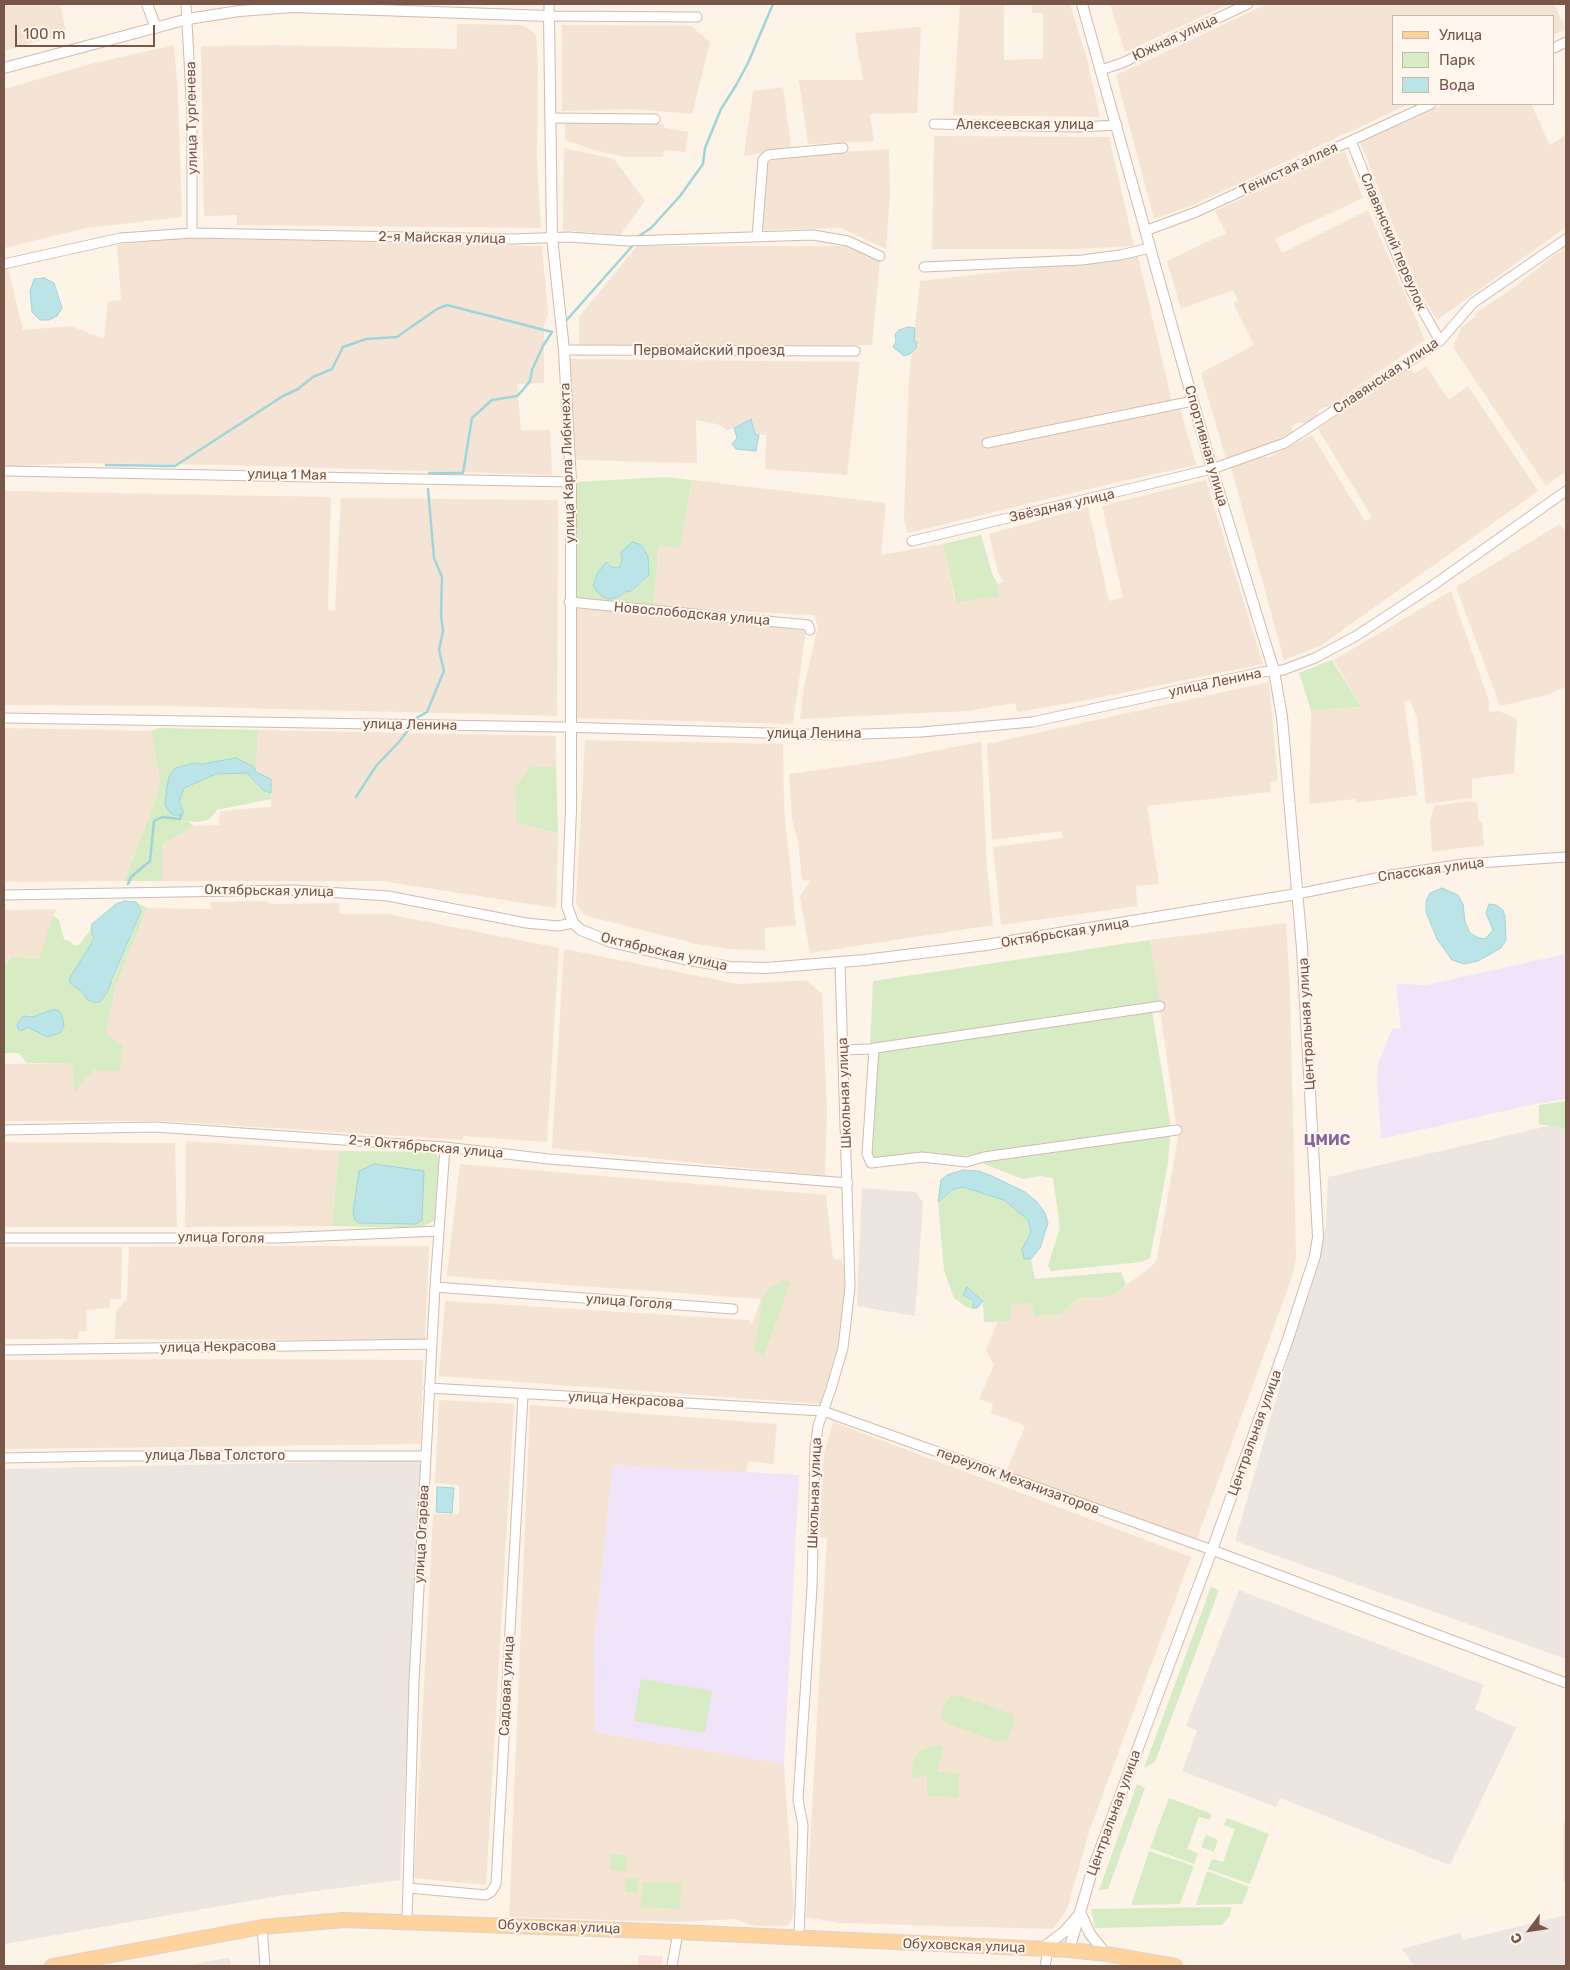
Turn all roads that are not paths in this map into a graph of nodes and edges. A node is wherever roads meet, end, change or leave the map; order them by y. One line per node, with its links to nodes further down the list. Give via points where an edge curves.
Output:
1 (147, 4): 9 (street)
2 (186, 4): 8 (street, улица Тургенева)
3 (549, 4): 6 (street, улица Карла Либкнехта)
4 (1082, 4): 11 (street, Спортивная улица)
5 (1248, 4): 11 (street, Южная улица)
6 (549, 16): 7 (street); 8 (street, via 293,8 239,11); 13 (street, улица Карла Либкнехта)
7 (697, 17)
8 (188, 19): 9 (street); 20 (street, улица Тургенева)
9 (156, 28): 10 (street)
10 (4, 68)
11 (1101, 70): 16 (street, Спортивная улица)
12 (1429, 105): 17 (street, Тенистая аллея)
13 (551, 118): 14 (street); 21 (street, улица Карла Либкнехта)
14 (655, 119)
15 (934, 124): 16 (street, Алексеевская улица)
16 (1117, 125): 19 (street, Спортивная улица)
17 (1351, 141): 19 (street, Тенистая аллея); 28 (street, Славянский переулок, via 1411,290)
18 (843, 148): 22 (street, via 768,155 763,160)
19 (1145, 232): 24 (street, Спортивная улица)
20 (192, 233): 21 (street, 2-я Майская улица); 26 (street, 2-я Майская улица, via 120,238)
21 (552, 237): 22 (street, 2-я Майская улица, via 628,241); 29 (street, улица Карла Либкнехта)
22 (756, 237): 25 (street, 2-я Майская улица, via 804,235 831,238 848,241)
23 (1566, 239): 28 (street, Славянская улица, via 1473,303)
24 (1150, 248): 27 (street, via 1082,260); 31 (street, Спортивная улица)
25 (880, 256)
26 (4, 264)
27 (924, 267)
28 (1440, 341): 33 (street, Славянская улица, via 1285,443)
29 (564, 350): 30 (street, Первомайский проезд); 35 (street, улица Карла Либкнехта)
30 (855, 351)
31 (1193, 401): 32 (street); 33 (street, Спортивная улица)
32 (988, 443)
33 (1212, 469): 37 (street, Звёздная улица); 40 (street, Спортивная улица)
34 (4, 471): 35 (street, улица 1 Мая)
35 (571, 482): 38 (street, улица Карла Либкнехта)
36 (1566, 491): 40 (street, улица Ленина, via 1509,534 1356,636 1292,668)
37 (912, 541)
38 (570, 602): 39 (street, Новослободская улица, via 808,625); 42 (street, улица Карла Либкнехта)
39 (810, 630)
40 (1274, 671): 42 (street, улица Ленина, via 1068,716 966,729 835,736); 44 (street, Спортивная улица, via 1282,717)
41 (4, 718): 42 (street, улица Ленина)
42 (570, 728): 46 (street, улица Карла Либкнехта, via 567,906)
43 (1566, 857): 44 (street, Спасская улица, via 1463,864)
44 (1296, 894): 47 (street, Октябрьская улица, via 1044,936); 66 (street, Центральная улица, via 1317,1181 1317,1248 1287,1342)
45 (4, 895): 46 (street, Октябрьская улица, via 295,890 388,896 526,923 558,926)
46 (573, 923): 47 (street, Октябрьская улица, via 591,935 611,942 730,967 766,968)
47 (840, 962): 50 (street, Школьная улица)
48 (1160, 1006): 49 (street)
49 (874, 1048): 50 (street); 52 (street, via 867,1154 871,1163 922,1157 966,1162)
50 (843, 1050): 54 (street, Школьная улица)
51 (4, 1130): 53 (street, 2-я Октябрьская улица, via 155,1127)
52 (1177, 1130)
53 (445, 1147): 54 (street, 2-я Октябрьская улица, via 549,1159); 55 (street, улица Огарёва)
54 (848, 1183): 63 (street, Школьная улица, via 849,1306 843,1348)
55 (439, 1231): 56 (street, улица Гоголя, via 276,1238); 57 (street, улица Огарёва)
56 (4, 1238)
57 (435, 1287): 58 (street, улица Гоголя); 59 (street, улица Огарёва)
58 (733, 1309)
59 (432, 1344): 60 (street, улица Некрасова); 61 (street, улица Огарёва)
60 (4, 1350)
61 (430, 1388): 62 (street, улица Некрасова); 64 (street, улица Огарёва)
62 (523, 1394): 63 (street, улица Некрасова); 68 (street, Садовая улица, via 496,1884 486,1895)
63 (823, 1411): 66 (street, переулок Механизаторов); 73 (street, Школьная улица, via 815,1449 812,1588 798,1800 803,1826)
64 (426, 1456): 65 (street, улица Льва Толстого); 68 (street, улица Огарёва, via 414,1682)
65 (4, 1458)
66 (1212, 1550): 67 (street, переулок Механизаторов); 69 (street, Центральная улица, via 1092,1871)
67 (1566, 1683)
68 (409, 1888): 70 (street, улица Огарёва)
69 (1080, 1912): 74 (street); 75 (street, Центральная улица); 76 (street, via 1090,1934)
70 (407, 1921): 71 (main road, Обуховская улица, via 316,1921); 72 (main road, Обуховская улица)
71 (262, 1927): 77 (main road, Обуховская улица); 78 (street)
72 (678, 1932): 73 (main road, Обуховская улица); 79 (street)
73 (799, 1938): 74 (main road, Обуховская улица)
74 (1045, 1949): 75 (main road, Обуховская улица); 80 (street)
75 (1069, 1950): 76 (main road, Обуховская улица)
76 (1106, 1954): 81 (main road, Обуховская улица)
77 (52, 1966)
78 (265, 1966)
79 (672, 1966)
80 (1045, 1966)
81 (1175, 1966)

